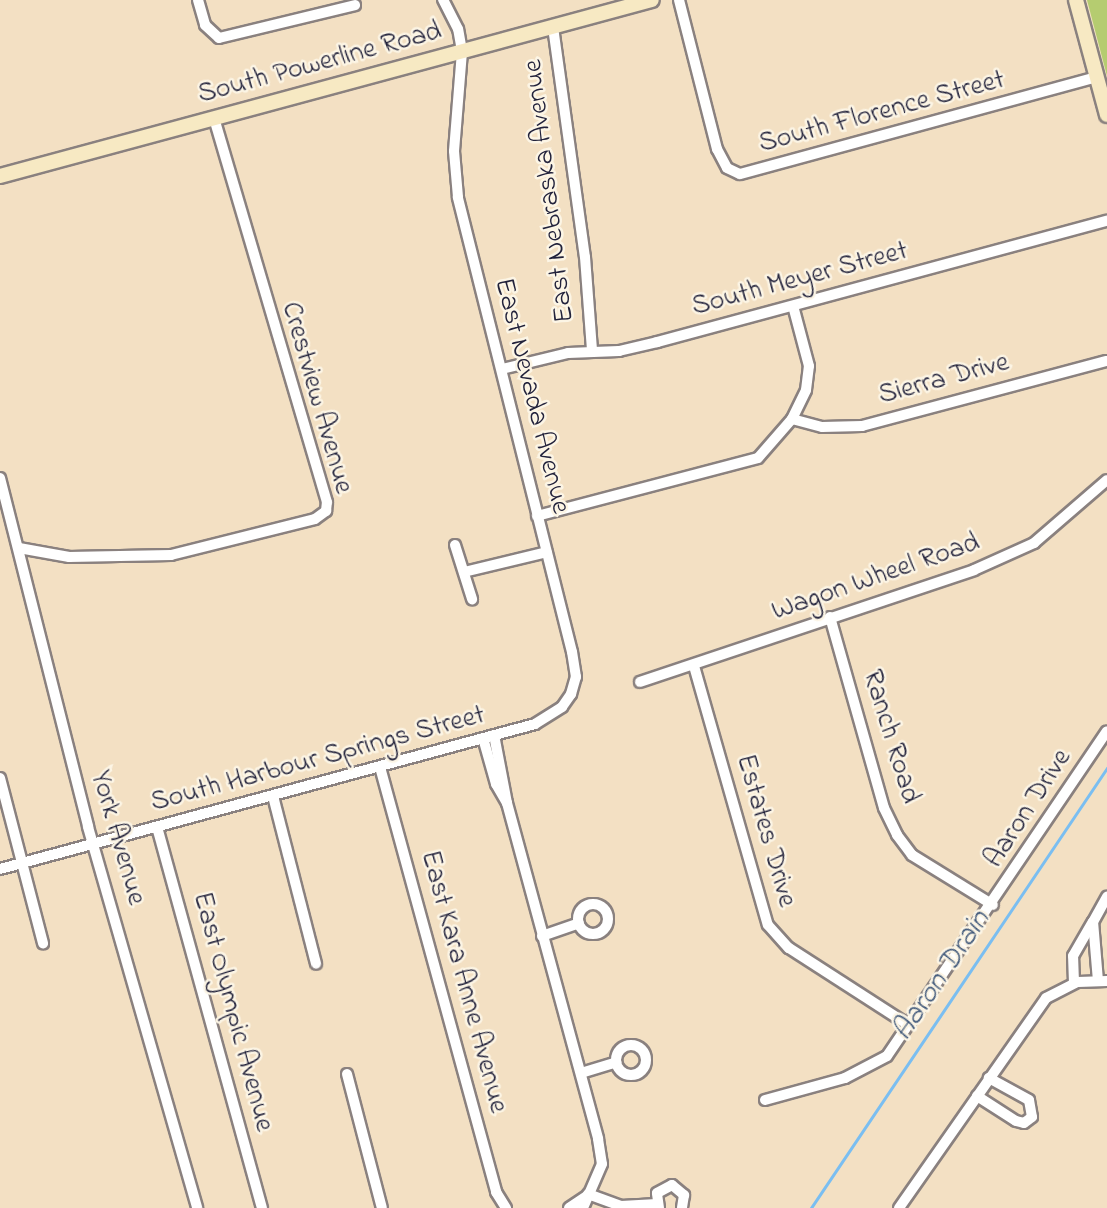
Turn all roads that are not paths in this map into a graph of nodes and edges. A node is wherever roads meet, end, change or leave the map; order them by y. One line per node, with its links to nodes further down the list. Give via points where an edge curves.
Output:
1 (198, 0): 6 (street, via 205,25 219,38)
2 (443, 0): 8 (street, via 458,29)
3 (652, 0): 7 (street, South Powerline Road)
4 (679, 0): 9 (street, South Florence Street, via 718,149 727,168 740,174)
5 (1076, 0): 9 (street)
6 (355, 5)
7 (553, 27): 8 (street, South Powerline Road); 15 (street, East Nebraska Avenue, via 585,257)
8 (462, 51): 11 (street, South Powerline Road); 17 (street, East Nevada Avenue, via 454,151 458,197)
9 (1097, 77): 10 (street)
10 (1107, 114)
11 (214, 117): 12 (street, South Powerline Road); 23 (street, Crestview Avenue, via 327,502 326,512 314,519 171,555 69,557)
12 (0, 176)
13 (1107, 221): 14 (street, South Meyer Street)
14 (793, 306): 15 (street, South Meyer Street, via 619,351); 18 (street, via 809,366 806,390)
15 (592, 350): 17 (street, South Meyer Street)
16 (1107, 361): 18 (street, Sierra Drive, via 862,426 822,427)
17 (502, 369): 21 (street, East Nevada Avenue)
18 (792, 419): 21 (street, via 758,458)
19 (0, 478): 23 (street, York Avenue)
20 (1107, 480): 27 (street, Wagon Wheel Road, via 1034,543 974,570)
21 (537, 516): 24 (street, East Nevada Avenue)
22 (455, 545): 25 (street)
23 (19, 548): 37 (street, York Avenue)
24 (547, 552): 25 (street); 30 (street, East Nevada Avenue, via 576,677 562,707)
25 (464, 572): 26 (street)
26 (472, 599)
27 (830, 617): 28 (street, Wagon Wheel Road); 41 (street, Ranch Road, via 884,808 897,835 912,855)
28 (694, 666): 29 (street, Wagon Wheel Road); 49 (street, Estates Drive, via 768,925 789,948)
29 (640, 682)
30 (527, 726): 32 (street, South Harbour Springs Street)
31 (1107, 731): 41 (street, Aaron Drive)
32 (489, 737): 33 (street, South Harbour Springs Street); 44 (street, via 496,784 507,803)
33 (380, 767): 35 (street, South Harbour Springs Street); 61 (street, East Kara Anne Avenue, via 496,1192)
34 (0, 778): 38 (street)
35 (273, 796): 36 (street, South Harbour Springs Street); 46 (street)
36 (157, 827): 37 (street, South Harbour Springs Street); 59 (street, East Olympic Avenue)
37 (93, 844): 38 (street, South Harbour Springs Street); 58 (street, York Avenue)
38 (22, 863): 39 (street, South Harbour Springs Street); 45 (street)
39 (0, 869)
40 (1107, 897): 42 (street)
41 (993, 905): 49 (street, Aaron Drive)
42 (1093, 922): 47 (street); 48 (street, via 1073,956)
43 (579, 923): 44 (street)
44 (542, 936): 51 (street)
45 (43, 943)
46 (316, 964)
47 (1102, 981): 48 (street)
48 (1074, 983): 53 (street, via 1046,998)
49 (906, 1024): 55 (street, Aaron Drive, via 887,1056 872,1068)
50 (616, 1062): 51 (street)
51 (581, 1073): 56 (street, via 602,1164)
52 (347, 1074): 60 (street)
53 (989, 1078): 54 (street); 54 (street, via 1029,1100 1032,1117 1024,1123 1016,1121)
54 (977, 1096): 65 (street)
55 (765, 1100)
56 (588, 1194): 57 (street, via 621,1206); 62 (street); 63 (street)
57 (658, 1206): 64 (street, via 657,1193 671,1185 684,1195)
58 (197, 1208)
59 (261, 1208)
60 (382, 1208)
61 (506, 1208)
62 (569, 1208)
63 (583, 1208)
64 (682, 1208)
65 (899, 1208)

